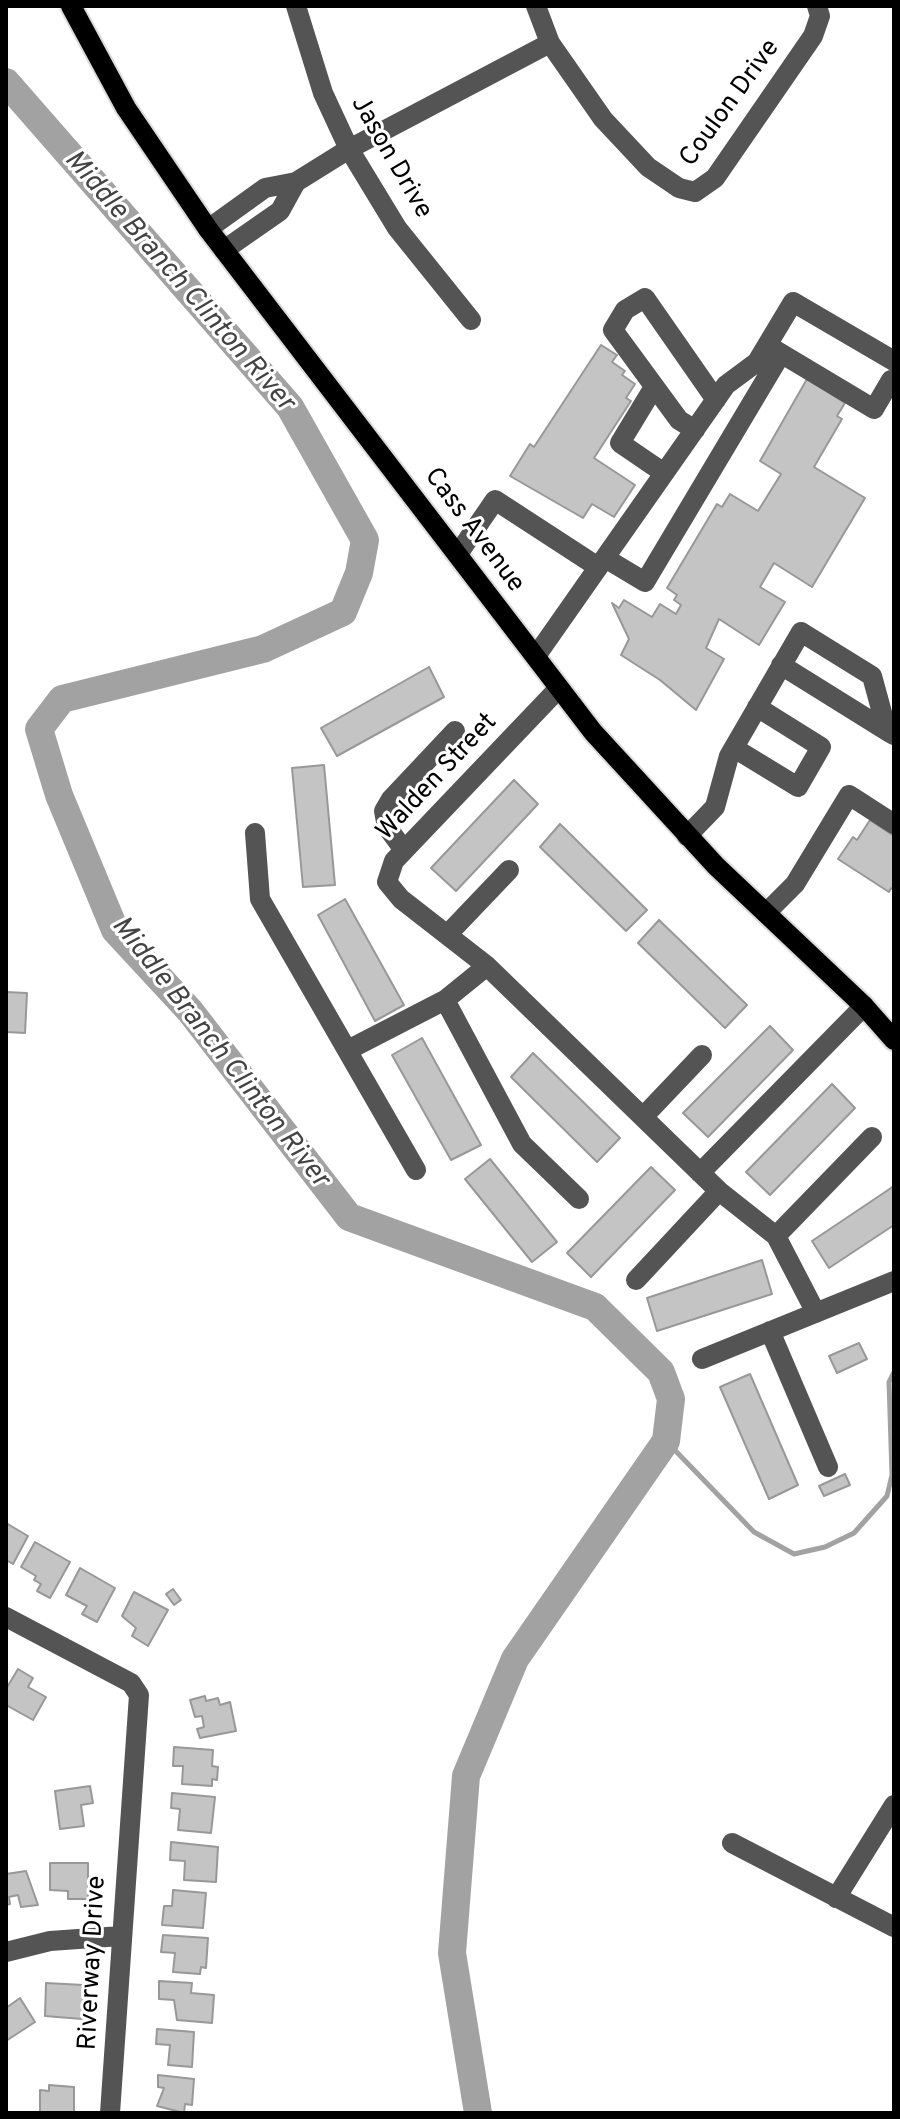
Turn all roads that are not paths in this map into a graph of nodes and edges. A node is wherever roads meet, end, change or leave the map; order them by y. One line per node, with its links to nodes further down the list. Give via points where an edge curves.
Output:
1 (71, 6): 8 (main road, Cass Avenue, via 126,108)
2 (296, 6): 6 (street, Jason Drive, via 319,82)
3 (536, 6): 5 (street)
4 (817, 6): 5 (street, Coulon Drive, via 820,16 813,36 715,178 700,190 679,188 648,167 585,97)
5 (550, 43): 6 (street)
6 (349, 149): 7 (street); 10 (street, Jason Drive, via 397,228)
7 (296, 182): 8 (street, via 265,188); 9 (street, via 280,211)
8 (208, 229): 9 (main road, Cass Avenue)
9 (224, 250): 17 (main road, Cass Avenue)
10 (471, 320)
11 (774, 350): 12 (street, via 874,409); 12 (street, via 793,302); 14 (street, via 726,385); 18 (street, via 645,582)
12 (893, 374)
13 (654, 387): 14 (street, via 613,330 625,310 645,298); 15 (street, via 679,420); 16 (street, via 620,443)
14 (716, 400): 15 (street)
15 (695, 430): 16 (street)
16 (664, 473): 18 (street)
17 (458, 554): 18 (street, via 495,500); 19 (main road, Cass Avenue)
18 (601, 563): 19 (street)
19 (536, 656): 21 (main road, Cass Avenue)
20 (781, 665): 22 (street); 24 (street); 24 (street, via 801,632 872,676)
21 (559, 688): 28 (main road, Cass Avenue); 29 (street, Walden Street)
22 (757, 707): 25 (street); 25 (street, via 821,747 798,787)
23 (455, 731): 29 (street, via 384,811 387,827)
24 (890, 733)
25 (734, 748): 28 (street, via 715,807)
26 (894, 824): 31 (street, via 849,795 795,884)
27 (255, 833): 37 (street, via 260,899)
28 (687, 836): 31 (main road, Cass Avenue)
29 (404, 850): 32 (street, Walden Street, via 387,882)
30 (509, 870): 32 (street)
31 (766, 913): 35 (main road, Cass Avenue)
32 (447, 935): 33 (street, Walden Street)
33 (487, 966): 34 (street); 39 (street, Walden Street)
34 (445, 1000): 37 (street); 44 (street, via 522,1144)
35 (864, 1006): 36 (main road, Cass Avenue); 42 (street)
36 (894, 1040)
37 (348, 1050): 41 (street)
38 (702, 1055): 39 (street)
39 (643, 1117): 42 (street, Walden Street)
40 (872, 1137): 45 (street)
41 (416, 1170)
42 (700, 1173): 43 (street, Walden Street)
43 (719, 1191): 45 (street, Walden Street); 46 (street)
44 (579, 1199)
45 (776, 1236): 48 (street, Walden Street)
46 (636, 1280)
47 (894, 1281): 48 (street)
48 (816, 1313): 49 (street)
49 (770, 1331): 50 (street); 51 (street)
50 (702, 1359)
51 (828, 1467)
52 (6, 1617): 57 (street, Riverway Drive, via 137,1688)
53 (894, 1805): 55 (street)
54 (732, 1843): 55 (street)
55 (836, 1898): 56 (street)
56 (891, 1929)
57 (121, 1936): 58 (street, via 50,1941); 59 (street, Riverway Drive)
58 (6, 1952)
59 (110, 2113)

